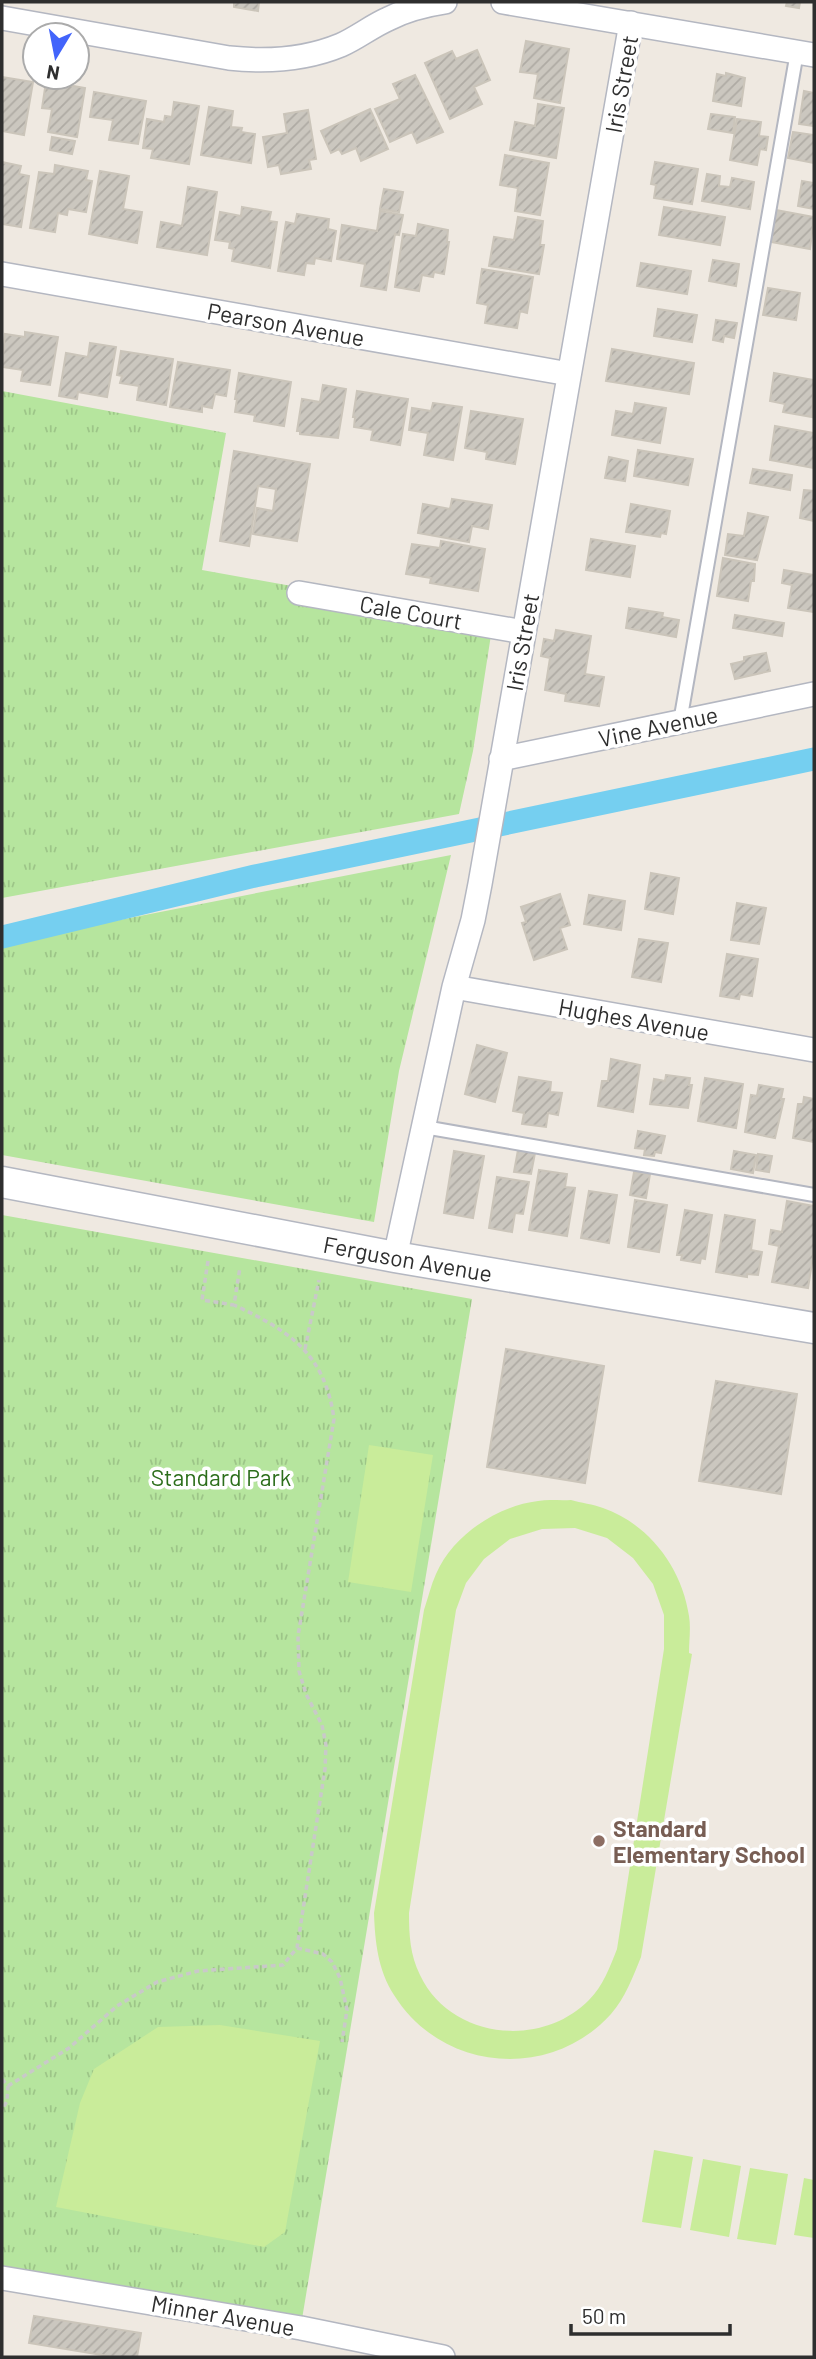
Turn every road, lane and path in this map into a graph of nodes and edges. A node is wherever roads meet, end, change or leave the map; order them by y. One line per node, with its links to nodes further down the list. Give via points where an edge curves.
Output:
1 (445, 2): 3 (street)
2 (503, 2): 5 (street)
3 (386, 10): 4 (street, via 341,44 283,60 252,61)
4 (2, 18)
5 (631, 23): 6 (street); 8 (street, Iris Street)
6 (806, 54): 12 (lane)
7 (2, 274): 8 (street, Pearson Avenue)
8 (569, 374): 10 (street, Iris Street)
9 (299, 593): 10 (street, Cale Court)
10 (524, 632): 13 (street, Iris Street)
11 (814, 694): 12 (street, Vine Avenue)
12 (680, 722): 13 (street, Vine Avenue)
13 (502, 759): 14 (street, Iris Street, via 473,920)
14 (454, 987): 15 (street, Hughes Avenue); 16 (street, Iris Street)
15 (814, 1050)
16 (424, 1127): 18 (lane); 19 (street, Iris Street)
17 (2, 1182): 19 (street, Ferguson Avenue)
18 (814, 1195)
19 (395, 1257): 24 (street, Ferguson Avenue)
20 (208, 1261): 23 (path, via 202,1300)
21 (240, 1266): 23 (path)
22 (319, 1280): 25 (path)
23 (234, 1305): 25 (path, via 281,1330)
24 (814, 1328)
25 (305, 1349): 26 (path, via 321,1374 334,1419 298,1636 299,1671 326,1745)
26 (297, 1948): 27 (path, via 323,1954 340,1978 347,2010); 29 (path, via 283,1965 198,1971 157,1982 117,2006 69,2048)
27 (342, 2042)
28 (2, 2079): 29 (path)
29 (8, 2086): 30 (path)
30 (2, 2110)
31 (2, 2278): 32 (street, Minner Avenue, via 301,2328)
32 (443, 2357)

